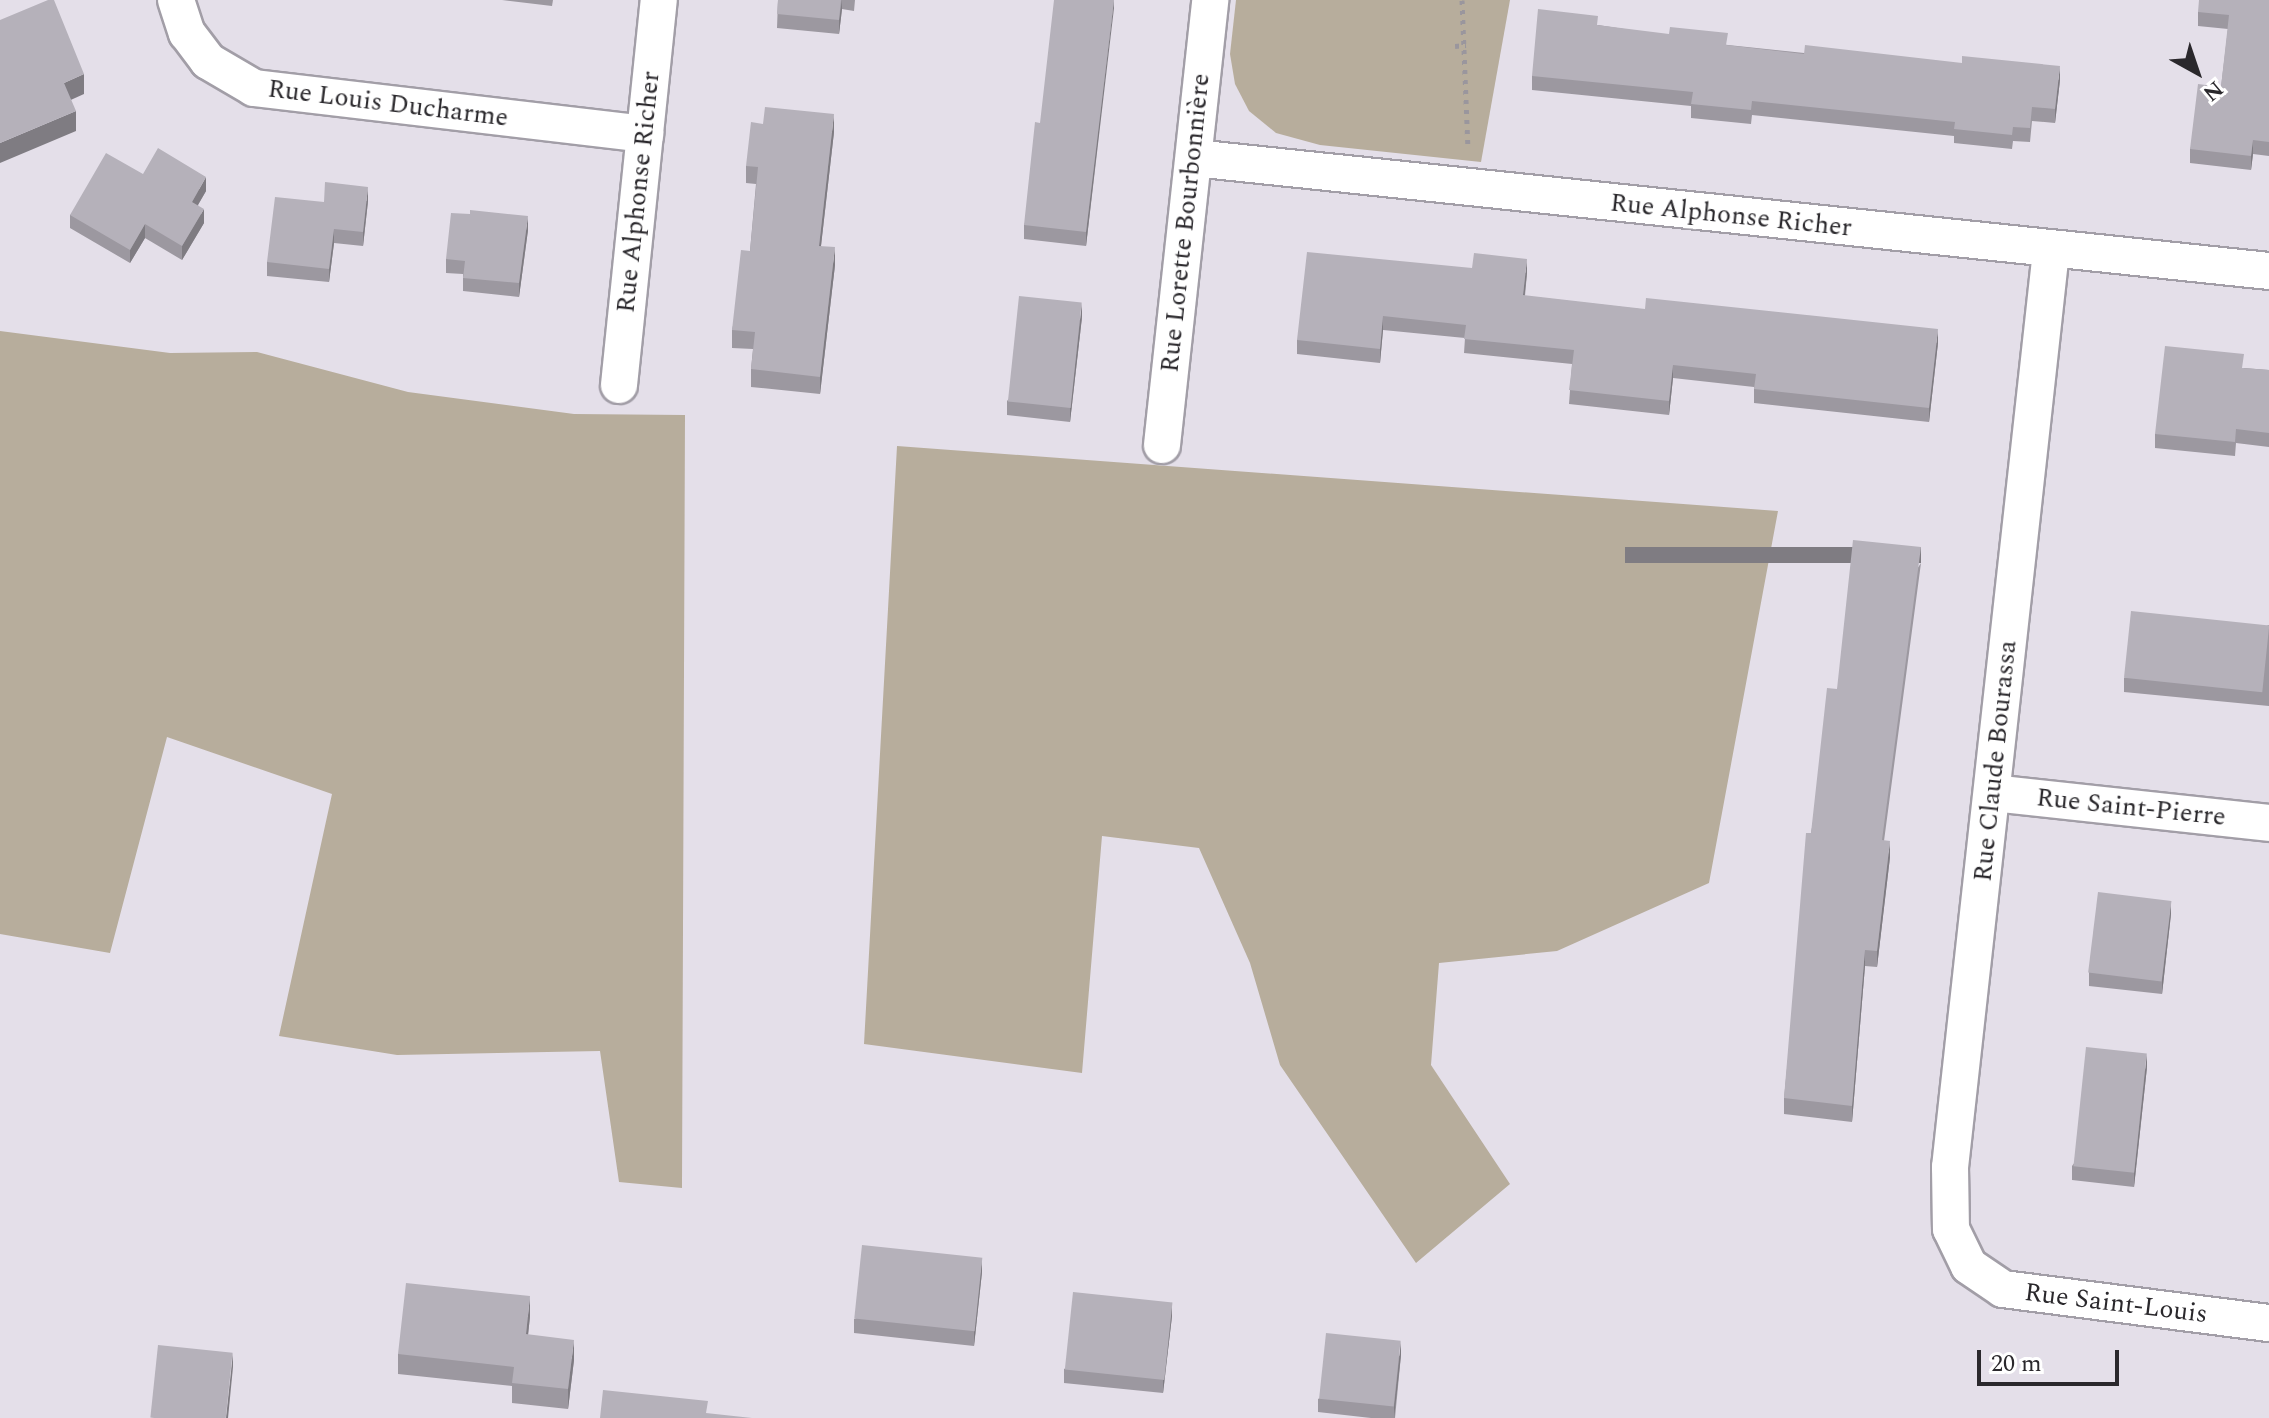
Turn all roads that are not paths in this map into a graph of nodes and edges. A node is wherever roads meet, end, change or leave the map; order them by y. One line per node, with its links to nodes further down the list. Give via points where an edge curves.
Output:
1 (176, 0): 4 (street, Rue Louis Ducharme, via 187,33 208,61 254,88)
2 (659, 0): 4 (street, Rue Alphonse Richer)
3 (1210, 0): 5 (street, Rue Lorette Bourbonnière)
4 (645, 134): 8 (street, Rue Alphonse Richer)
5 (1194, 158): 6 (street, Rue Alphonse Richer); 9 (street, Rue Lorette Bourbonnière)
6 (2051, 251): 7 (street, Rue Alphonse Richer); 10 (street, Rue Claude Bourassa)
7 (2269, 271)
8 (619, 385)
9 (1162, 445)
10 (1993, 793): 11 (street, Rue Saint-Pierre); 12 (street, Rue Claude Bourassa, via 1950,1167 1951,1229)
11 (2269, 823)
12 (1969, 1266): 13 (street, Rue Saint-Louis, via 1991,1283 2017,1292)
13 (2269, 1323)

